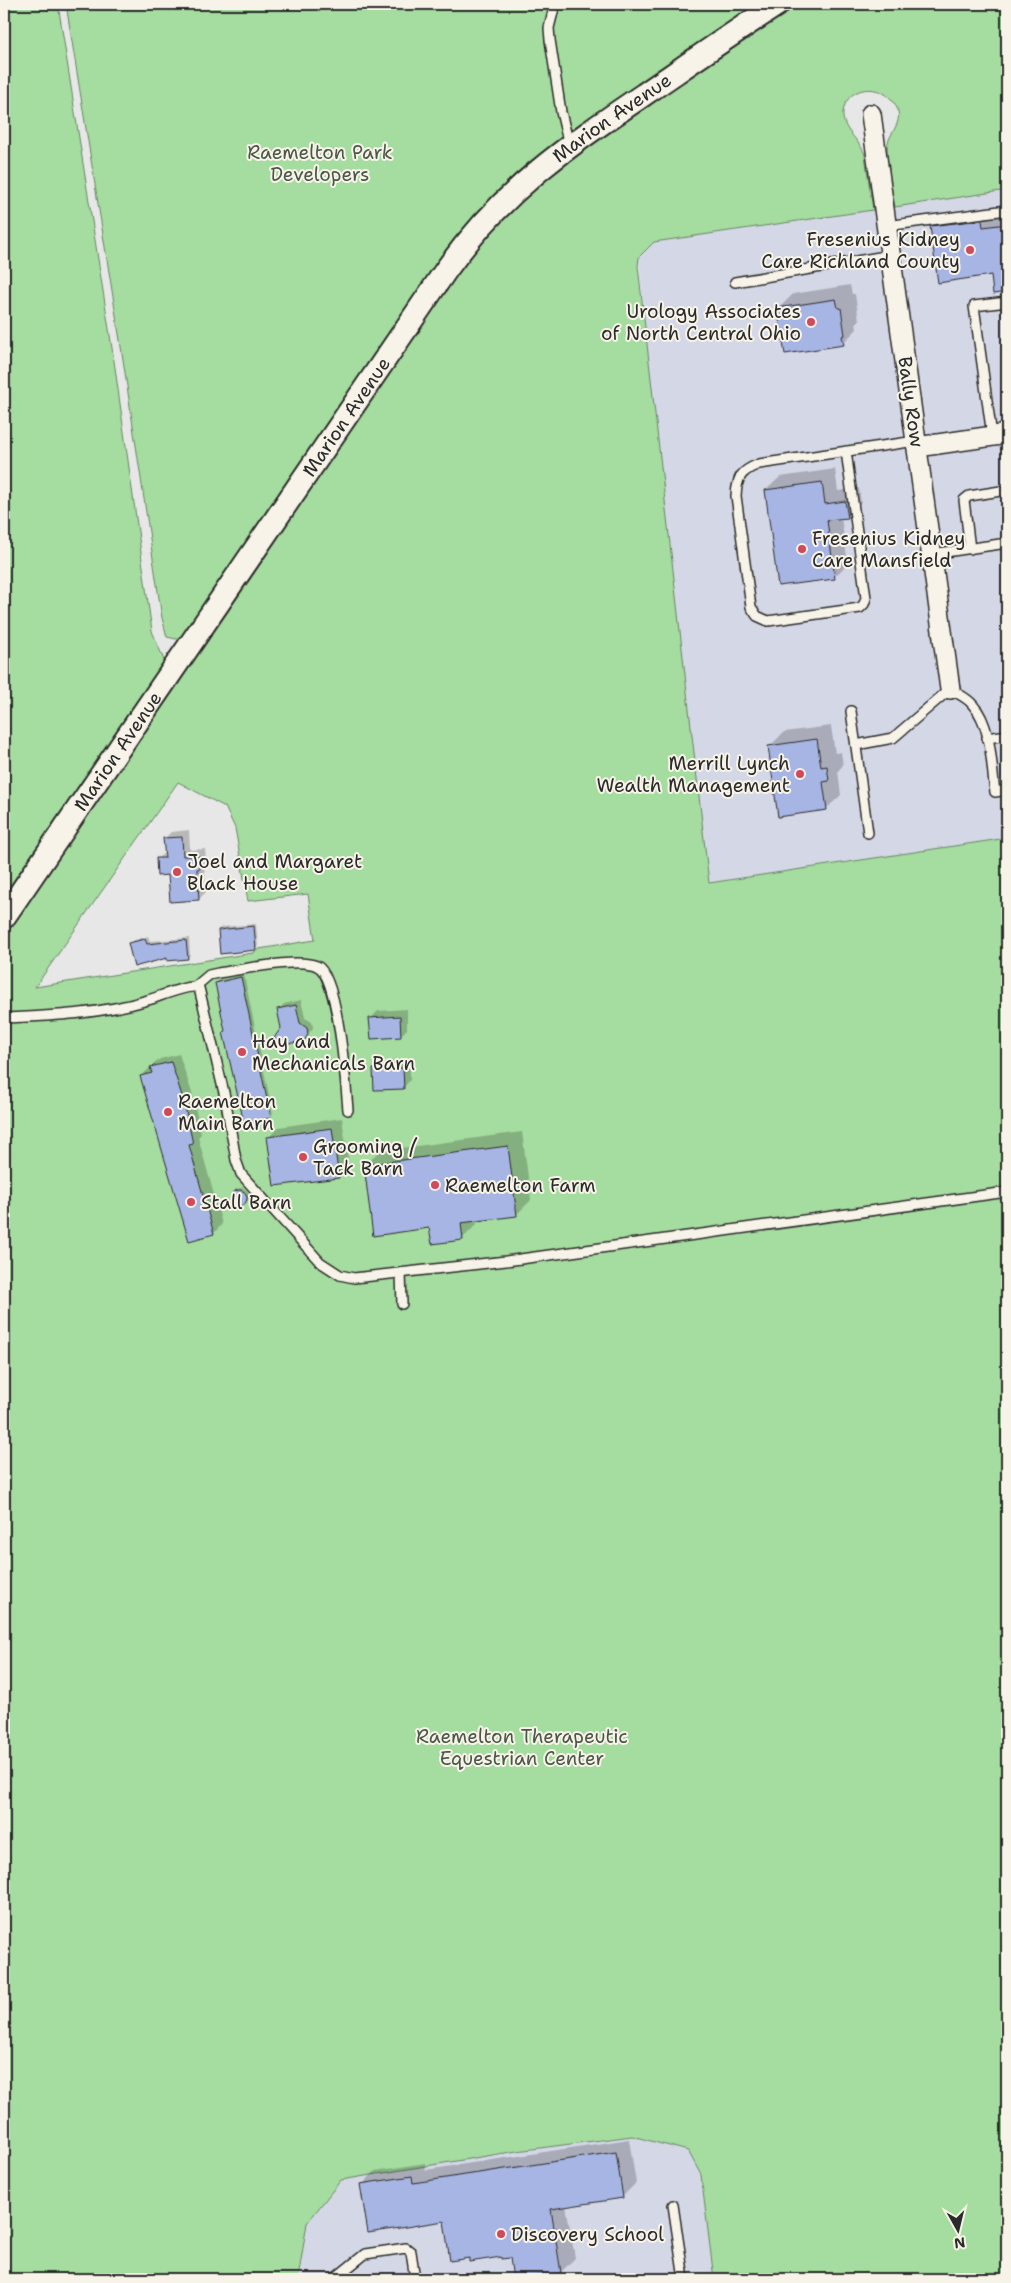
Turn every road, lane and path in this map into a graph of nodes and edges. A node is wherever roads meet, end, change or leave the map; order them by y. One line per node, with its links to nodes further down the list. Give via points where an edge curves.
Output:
1 (555, 4): 4 (lane, via 549,28 550,48)
2 (778, 4): 4 (street, Marion Avenue)
3 (871, 114): 6 (street, Bally Row)
4 (569, 145): 24 (street, Marion Avenue, via 504,200 459,252)
5 (1007, 210): 6 (lane)
6 (886, 226): 7 (street, Bally Row)
7 (890, 255): 8 (lane); 11 (street, Bally Row)
8 (735, 282)
9 (1007, 302): 10 (lane, via 974,306)
10 (1000, 435): 11 (street)
11 (917, 444): 12 (lane); 16 (street, Bally Row)
12 (846, 451): 12 (lane, via 760,464 746,469 737,482 736,496 752,607 757,616 768,620 860,608 864,604 866,598)
13 (1007, 490): 15 (lane, via 969,496 964,500)
14 (1007, 543): 15 (lane)
15 (970, 549): 16 (lane)
16 (932, 554): 17 (street, Bally Row)
17 (950, 689): 20 (lane, via 973,704 981,716); 21 (lane, via 893,738)
18 (851, 711): 21 (lane)
19 (1007, 735): 20 (lane)
20 (987, 738): 22 (lane, via 995,792)
21 (856, 745): 23 (lane)
22 (1007, 790)
23 (868, 833)
24 (4, 917)
25 (196, 986): 26 (lane, via 141,1003 93,1012); 27 (lane, via 218,972 298,962 318,966 331,986); 29 (lane, via 201,990 241,1174 328,1269 354,1278)
26 (4, 1018)
27 (348, 1110)
28 (1007, 1192): 29 (lane)
29 (401, 1273): 30 (lane)
30 (402, 1304)
31 (673, 2205): 34 (lane)
32 (334, 2279): 33 (lane, via 365,2254 406,2248 411,2252)
33 (415, 2279)
34 (684, 2279)

